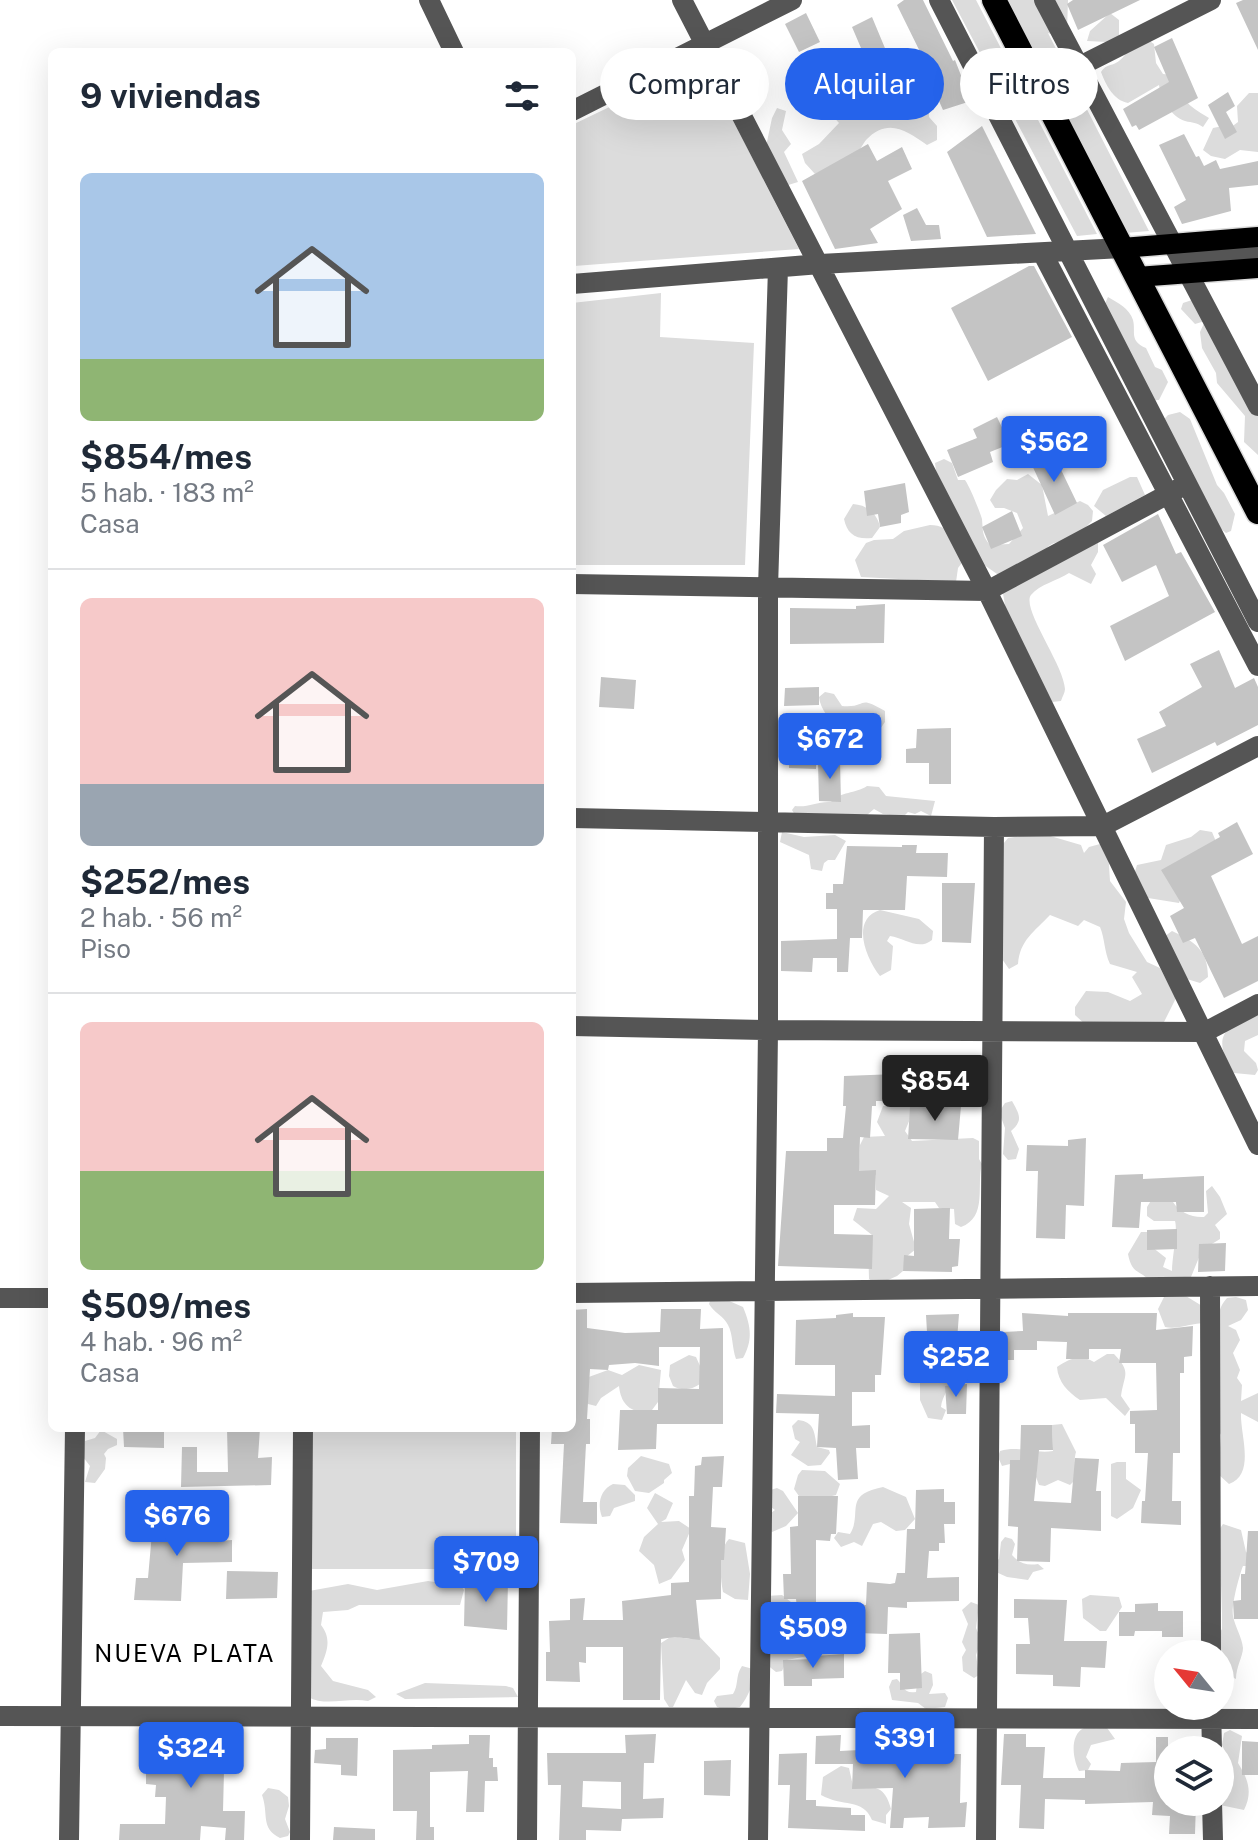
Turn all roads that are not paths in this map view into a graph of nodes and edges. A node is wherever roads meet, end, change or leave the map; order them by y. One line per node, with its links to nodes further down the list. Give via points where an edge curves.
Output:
1 (429, 0): 9 (street)
2 (682, 0): 8 (street)
3 (792, 0): 8 (street)
4 (939, 0): 16 (street)
5 (994, 0): 15 (highway)
6 (1044, 0): 10 (street)
7 (1211, 0): 11 (street)
8 (705, 44): 13 (street); 20 (street)
9 (452, 48)
10 (1068, 48)
11 (1098, 57)
12 (1098, 104): 19 (street)
13 (576, 109)
14 (1258, 237): 19 (main road)
15 (1122, 248): 16 (street); 19 (main road); 23 (highway)
16 (1069, 252): 18 (street); 26 (street)
17 (1258, 252): 19 (street)
18 (1043, 254): 20 (street); 27 (street)
19 (1180, 258): 22 (main road); 23 (main road); 25 (street)
20 (820, 264): 21 (street); 31 (street)
21 (778, 268): 24 (street); 30 (street)
22 (1258, 268)
23 (1137, 277): 28 (highway)
24 (576, 284)
25 (1258, 406)
26 (1187, 484): 27 (street); 32 (street)
27 (1168, 494): 31 (street); 33 (street)
28 (1258, 512)
29 (576, 584): 30 (street)
30 (768, 588): 31 (street); 36 (street)
31 (987, 591): 37 (street)
32 (1258, 622)
33 (1258, 666)
34 (1258, 746): 37 (street)
35 (576, 818): 36 (street)
36 (766, 823): 38 (street); 41 (street)
37 (1103, 826): 38 (street); 43 (street)
38 (994, 827): 42 (street)
39 (1258, 1004): 43 (street)
40 (576, 1026): 41 (street)
41 (768, 1030): 42 (street); 48 (street)
42 (992, 1031): 43 (street); 47 (street)
43 (1205, 1032): 44 (street)
44 (1258, 1145)
45 (1210, 1286): 46 (street); 47 (street); 55 (street)
46 (1258, 1286)
47 (990, 1289): 48 (street); 62 (street)
48 (764, 1291): 49 (street); 61 (street)
49 (576, 1293)
50 (0, 1298): 51 (street)
51 (48, 1298)
52 (75, 1432): 60 (street)
53 (303, 1432): 57 (street)
54 (530, 1432): 63 (street)
55 (1211, 1640)
56 (1154, 1714): 62 (street)
57 (301, 1715): 60 (street); 63 (street); 67 (street)
58 (1234, 1715): 64 (street)
59 (0, 1716): 60 (street)
60 (71, 1717): 66 (street)
61 (760, 1718): 62 (street); 63 (street); 69 (street)
62 (987, 1718): 70 (street)
63 (529, 1719): 68 (street)
64 (1258, 1719)
65 (1212, 1816): 71 (street)
66 (69, 1840)
67 (300, 1840)
68 (527, 1840)
69 (758, 1840)
70 (986, 1840)
71 (1213, 1840)

